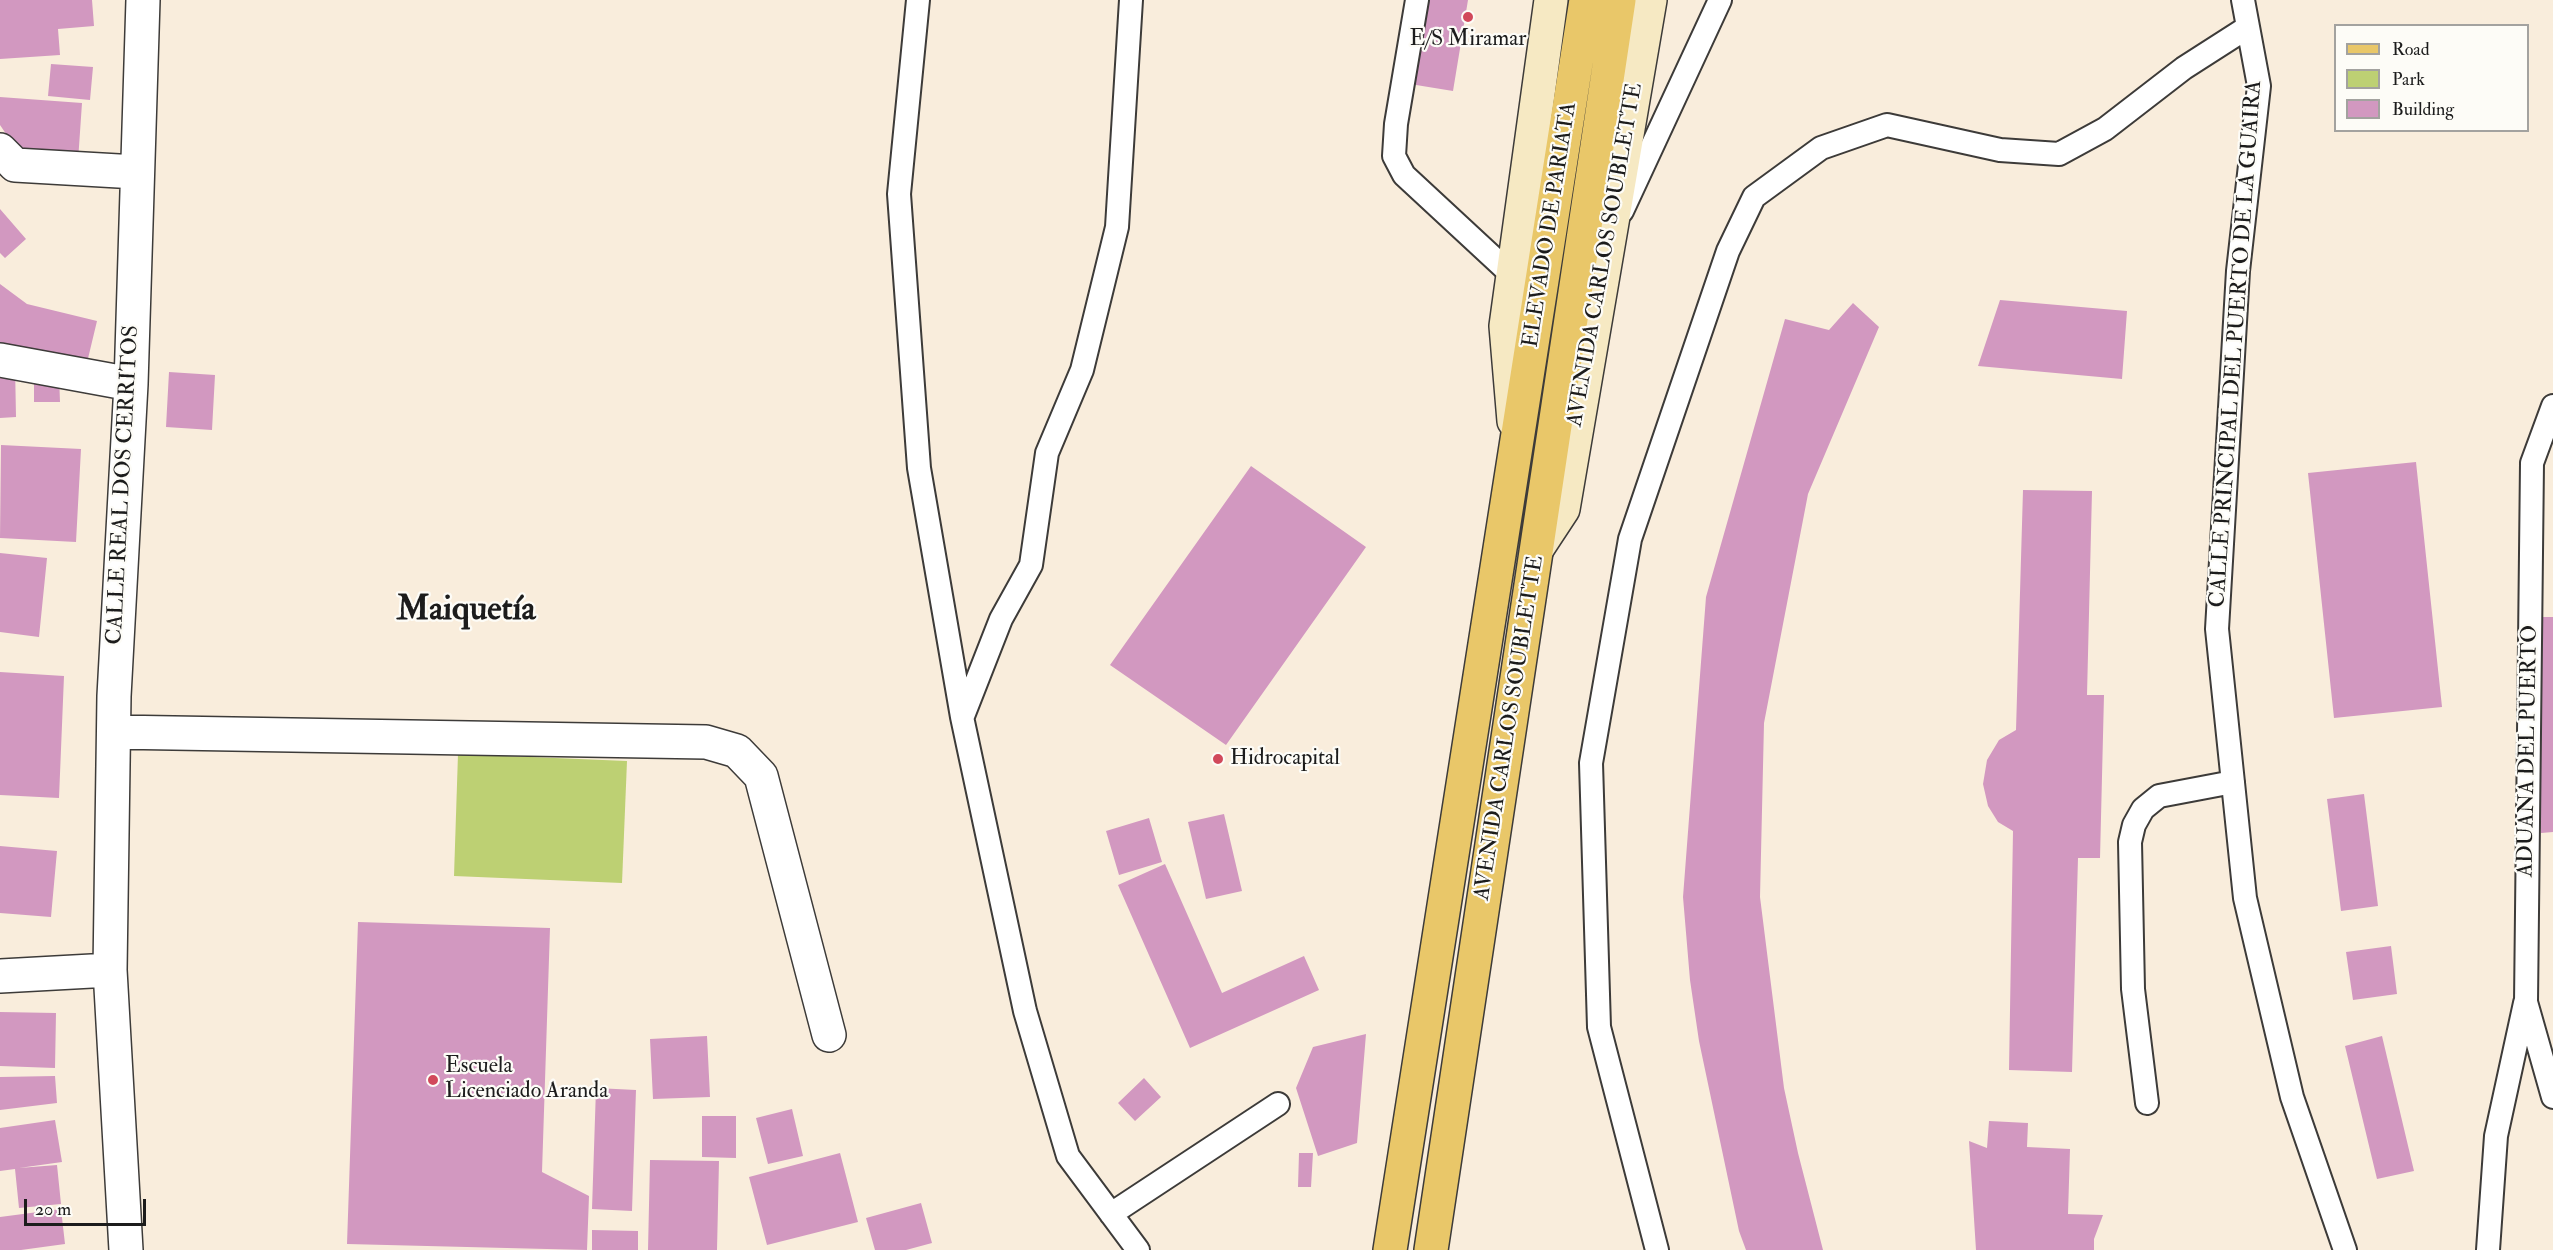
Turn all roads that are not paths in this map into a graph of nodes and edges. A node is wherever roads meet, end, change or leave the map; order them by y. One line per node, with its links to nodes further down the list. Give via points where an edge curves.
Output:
1 (143, 0): 13 (street, CALLE REAL DOS CERRITOS)
2 (918, 0): 21 (lane, via 899,194 919,468)
3 (1131, 0): 21 (lane, via 1117,227 1082,370 1047,453 1031,566 1001,618)
4 (1417, 0): 15 (lane, via 1394,156 1404,175)
5 (1551, 0): 15 (street, AVENIDA CARLOS SOUBLETTE)
6 (1586, 0): 19 (main road, ELEVADO DE PARIATA)
7 (1619, 0): 20 (main road, ELEVADO DE PARIATA)
8 (1650, 0): 14 (street, AVENIDA CARLOS SOUBLETTE)
9 (1720, 0): 14 (lane)
10 (2243, 0): 11 (lane, CALLE PRINCIPAL DEL PUERTO DE LA GUAIRA)
11 (2248, 27): 23 (lane, CALLE PRINCIPAL DEL PUERTO DE LA GUAIRA, via 2259,86 2238,270 2217,629); 36 (lane, via 2184,68 2105,129 2059,154 2000,150 1887,125 1821,148 1754,197 1728,251 1630,539 1590,763 1599,1027)
12 (0, 150): 13 (street, via 15,165)
13 (136, 172): 17 (street, CALLE REAL DOS CERRITOS)
14 (1608, 243): 20 (street, AVENIDA CARLOS SOUBLETTE, via 1563,509)
15 (1513, 276): 19 (street, AVENIDA CARLOS SOUBLETTE, via 1506,326)
16 (0, 360): 17 (street)
17 (131, 384): 22 (street, CALLE REAL DOS CERRITOS)
18 (2553, 406): 26 (lane, ADUANA DEL PUERTO, via 2532,463)
19 (1516, 450): 34 (main road, AVENIDA CARLOS SOUBLETTE)
20 (1538, 547): 35 (main road, AVENIDA CARLOS SOUBLETTE)
21 (962, 717): 31 (lane, via 1024,1011 1068,1156)
22 (114, 732): 24 (street, CALLE REAL DOS CERRITOS); 27 (street, via 706,742 737,751 761,776)
23 (2233, 782): 29 (lane, via 2158,796 2143,809 2134,825 2130,842 2133,989); 37 (lane, CALLE PRINCIPAL DEL PUERTO DE LA GUAIRA, via 2245,898 2292,1097)
24 (110, 970): 25 (street); 32 (street, CALLE REAL DOS CERRITOS)
25 (0, 976)
26 (2526, 1002): 28 (lane, ADUANA DEL PUERTO); 38 (lane, via 2496,1136)
27 (829, 1035)
28 (2553, 1097)
29 (2147, 1102)
30 (1278, 1104): 31 (lane)
31 (1111, 1214): 33 (lane)
32 (126, 1250)
33 (1138, 1250)
34 (1390, 1250)
35 (1431, 1250)
36 (1657, 1250)
37 (2345, 1250)
38 (2488, 1250)

